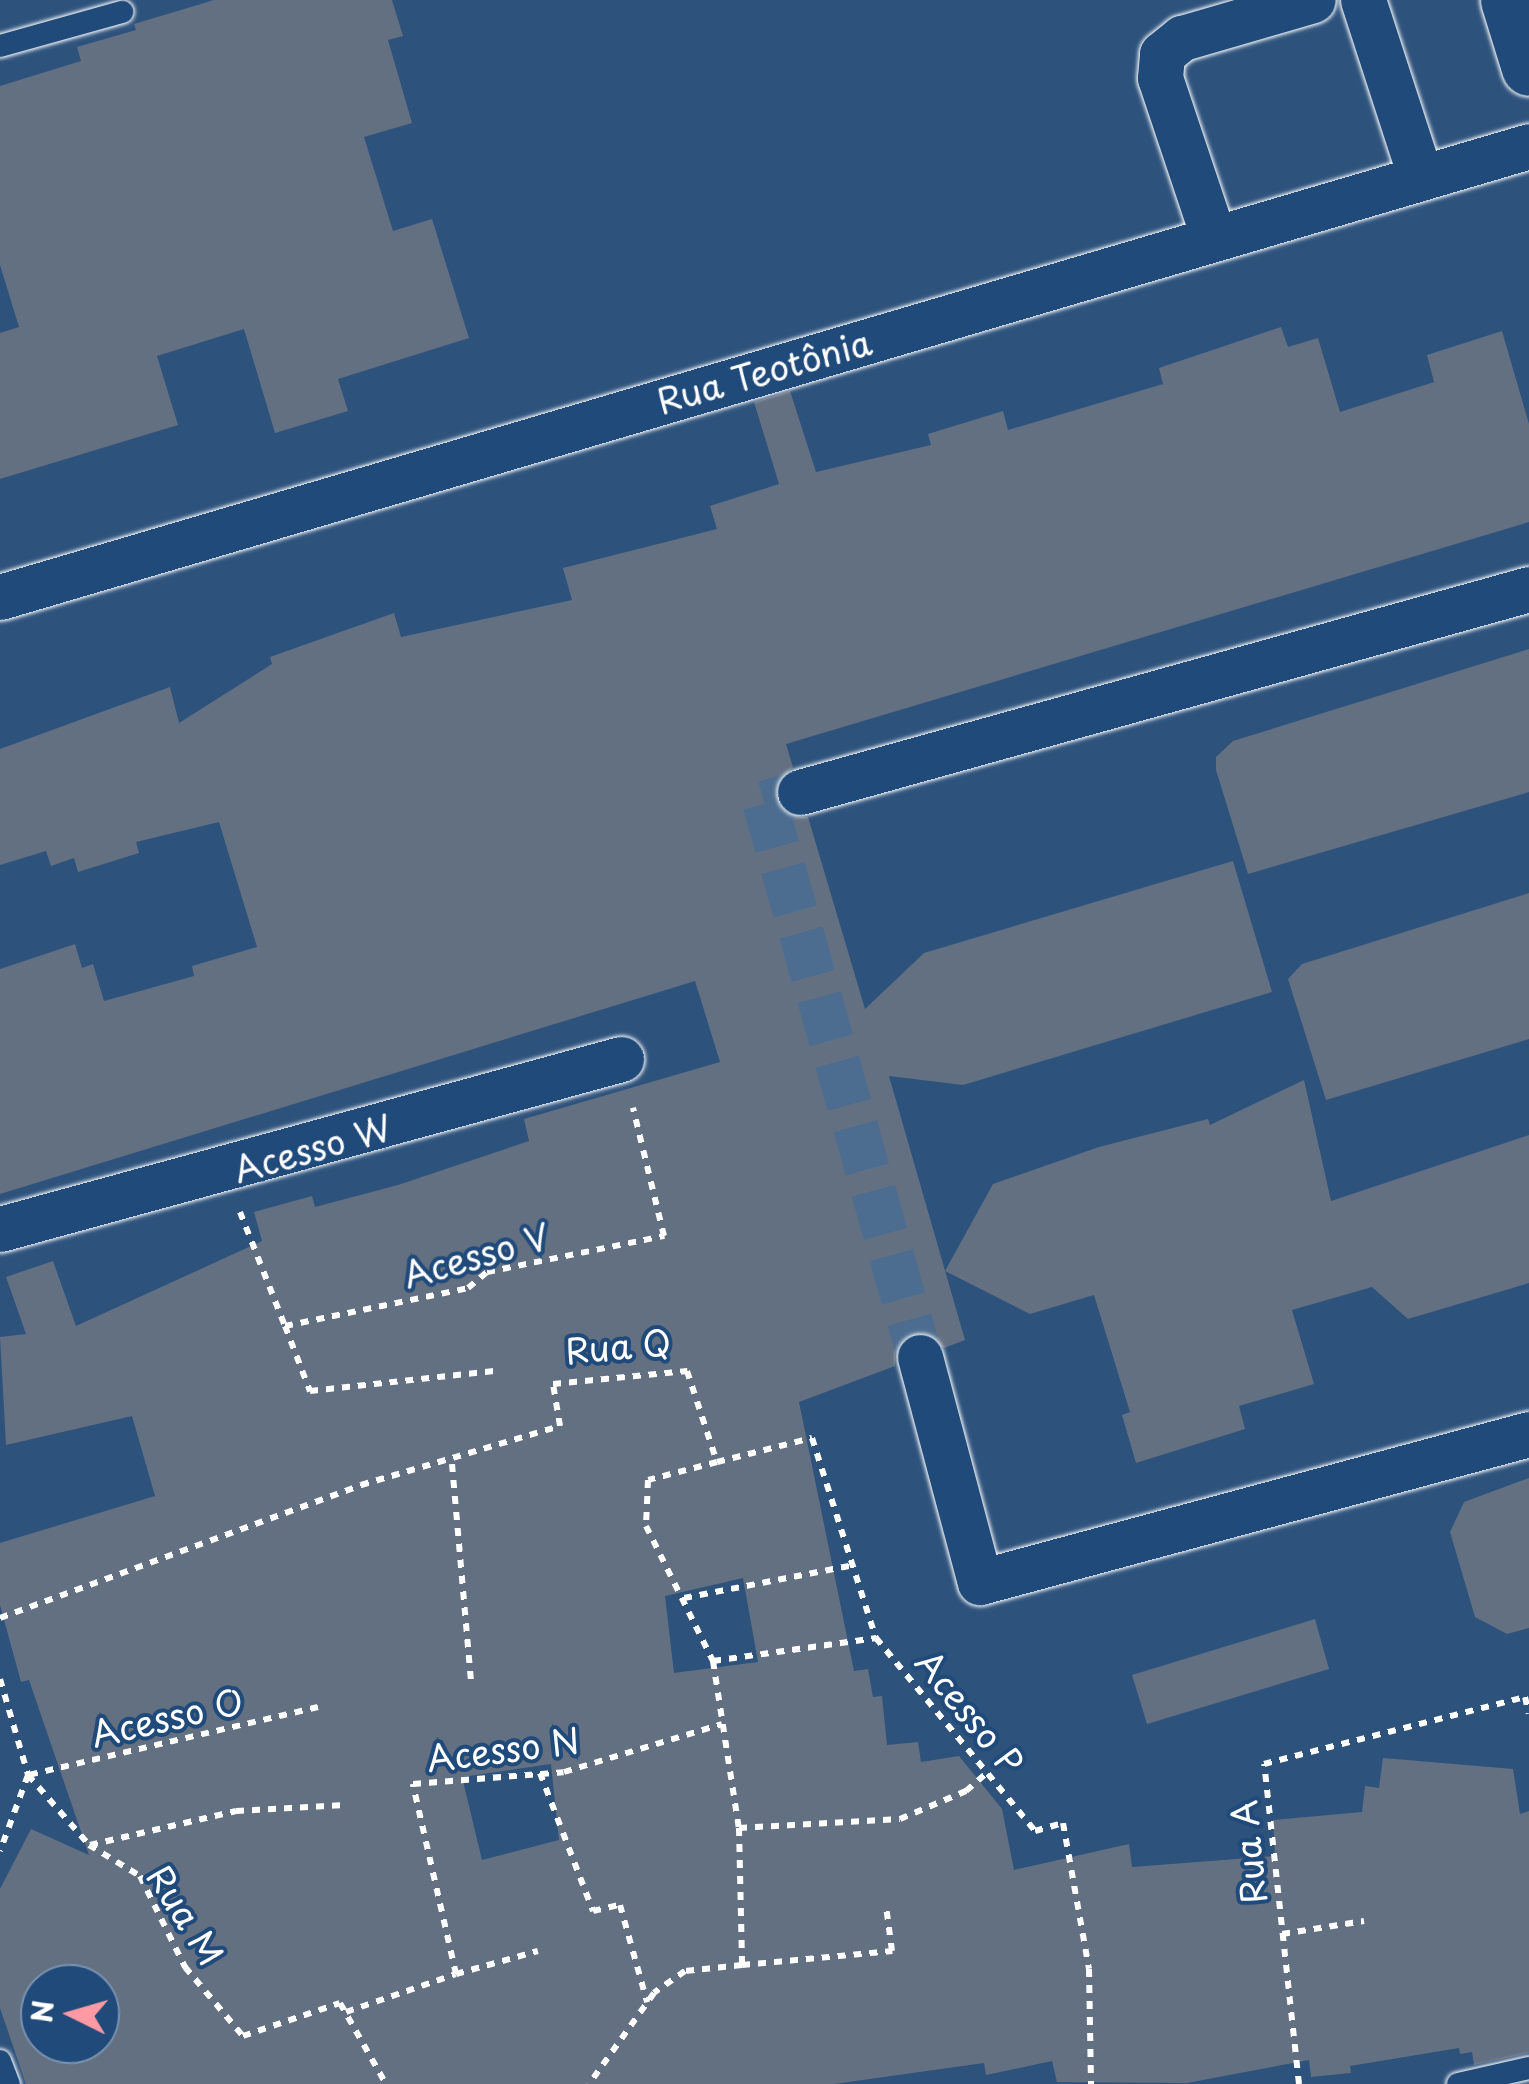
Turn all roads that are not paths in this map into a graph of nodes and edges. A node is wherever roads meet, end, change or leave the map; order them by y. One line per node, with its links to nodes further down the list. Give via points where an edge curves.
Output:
1 (1313, 0): 9 (street, via 1182,38 1162,54 1160,78)
2 (1363, 0): 8 (street)
3 (1508, 0): 6 (main road)
4 (122, 12): 5 (lane)
5 (0, 46)
6 (1529, 68)
7 (1529, 146): 8 (street, Rua Teotônia)
8 (1421, 178): 9 (street, Rua Teotônia)
9 (1214, 239): 11 (street, Rua Teotônia)
10 (1529, 589): 12 (street)
11 (0, 597)
12 (800, 792)
13 (621, 1059): 14 (street, Acesso W, via 225,1173)
14 (0, 1229)
15 (920, 1357): 16 (street, via 980,1582)
16 (1529, 1434)
17 (0, 2061): 19 (lane)
18 (1529, 2068): 20 (lane)
19 (9, 2084)
20 (1458, 2084)

